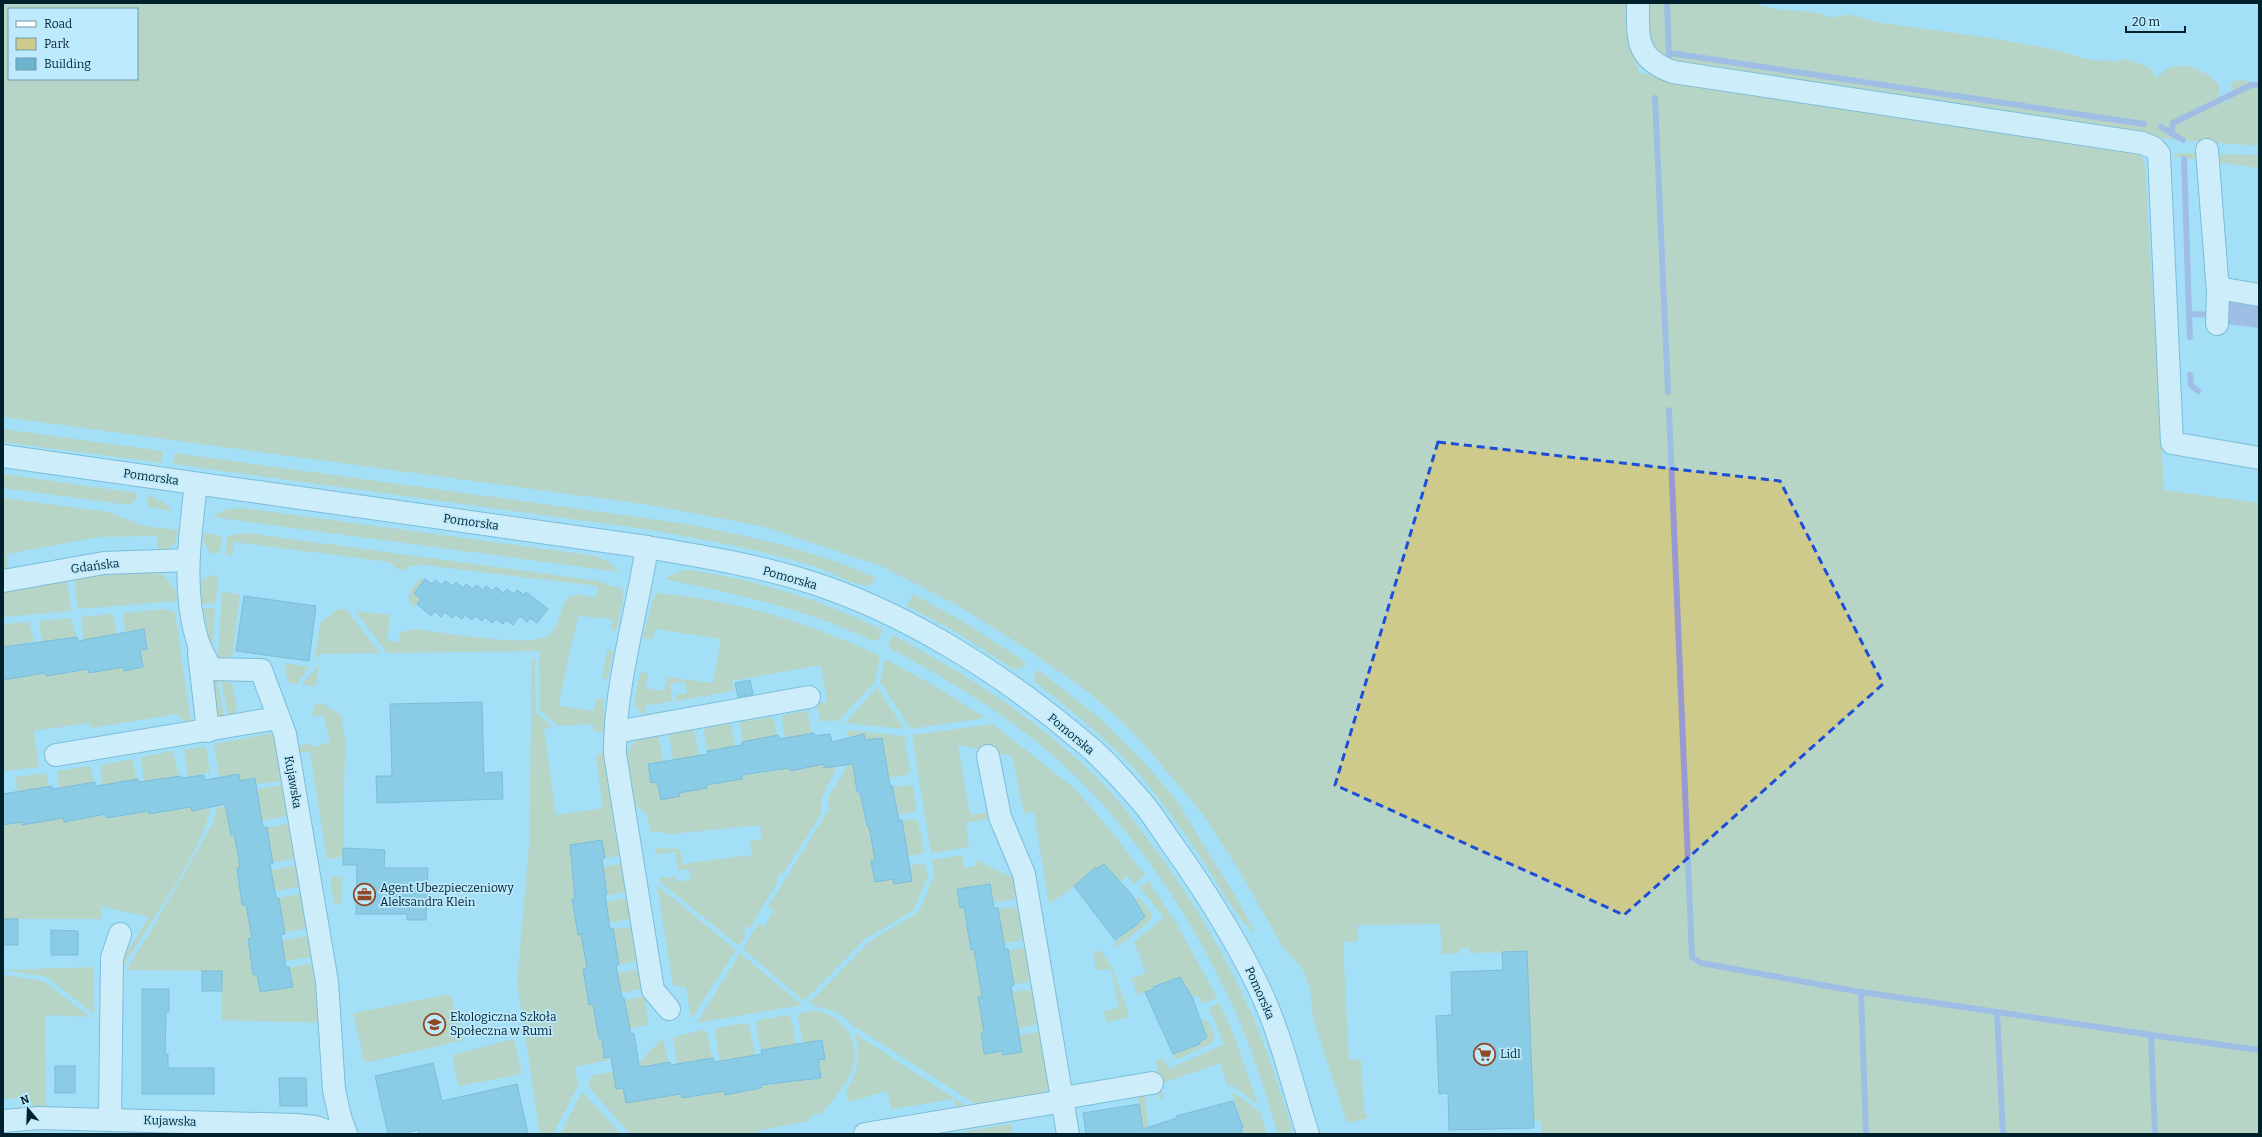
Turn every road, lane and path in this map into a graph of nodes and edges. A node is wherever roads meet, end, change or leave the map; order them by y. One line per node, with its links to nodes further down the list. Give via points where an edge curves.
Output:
1 (1638, 3): 5 (main road, via 1640,45 1644,54 1661,67 1688,75 2142,143 2154,148 2158,154 2172,443)
2 (2208, 150): 3 (main road, via 2217,306)
3 (2259, 295)
4 (3, 456): 6 (main road, Pomorska)
5 (2259, 458)
6 (196, 484): 7 (main road, Pomorska); 8 (main road, Kujawska)
7 (647, 547): 14 (main road); 27 (main road, Pomorska, via 723,560 801,580 873,606 937,640 1006,682 1084,742 1144,803 1231,933 1259,988 1279,1040)
8 (188, 560): 9 (main road, Gdańska, via 104,563); 10 (main road, Kujawska, via 189,607)
9 (3, 581)
10 (197, 640): 12 (main road, Kujawska, via 211,669 261,670); 13 (main road)
11 (809, 697): 14 (main road)
12 (278, 718): 13 (main road); 24 (main road, Kujawska, via 285,734 327,982 334,1090)
13 (208, 731): 15 (main road)
14 (616, 732): 18 (main road, via 615,754 653,990)
15 (56, 755)
16 (988, 756): 20 (main road, via 1000,817 1024,874)
17 (120, 934): 21 (main road, via 112,958)
18 (669, 1009)
19 (1152, 1083): 20 (main road)
20 (1063, 1100): 25 (main road); 26 (main road)
21 (110, 1119): 22 (main road, Kujawska, via 40,1118); 23 (main road, Kujawska, via 296,1125 315,1127)
22 (3, 1121)
23 (335, 1134)
24 (346, 1134)
25 (865, 1134)
26 (1068, 1134)
27 (1308, 1134)

